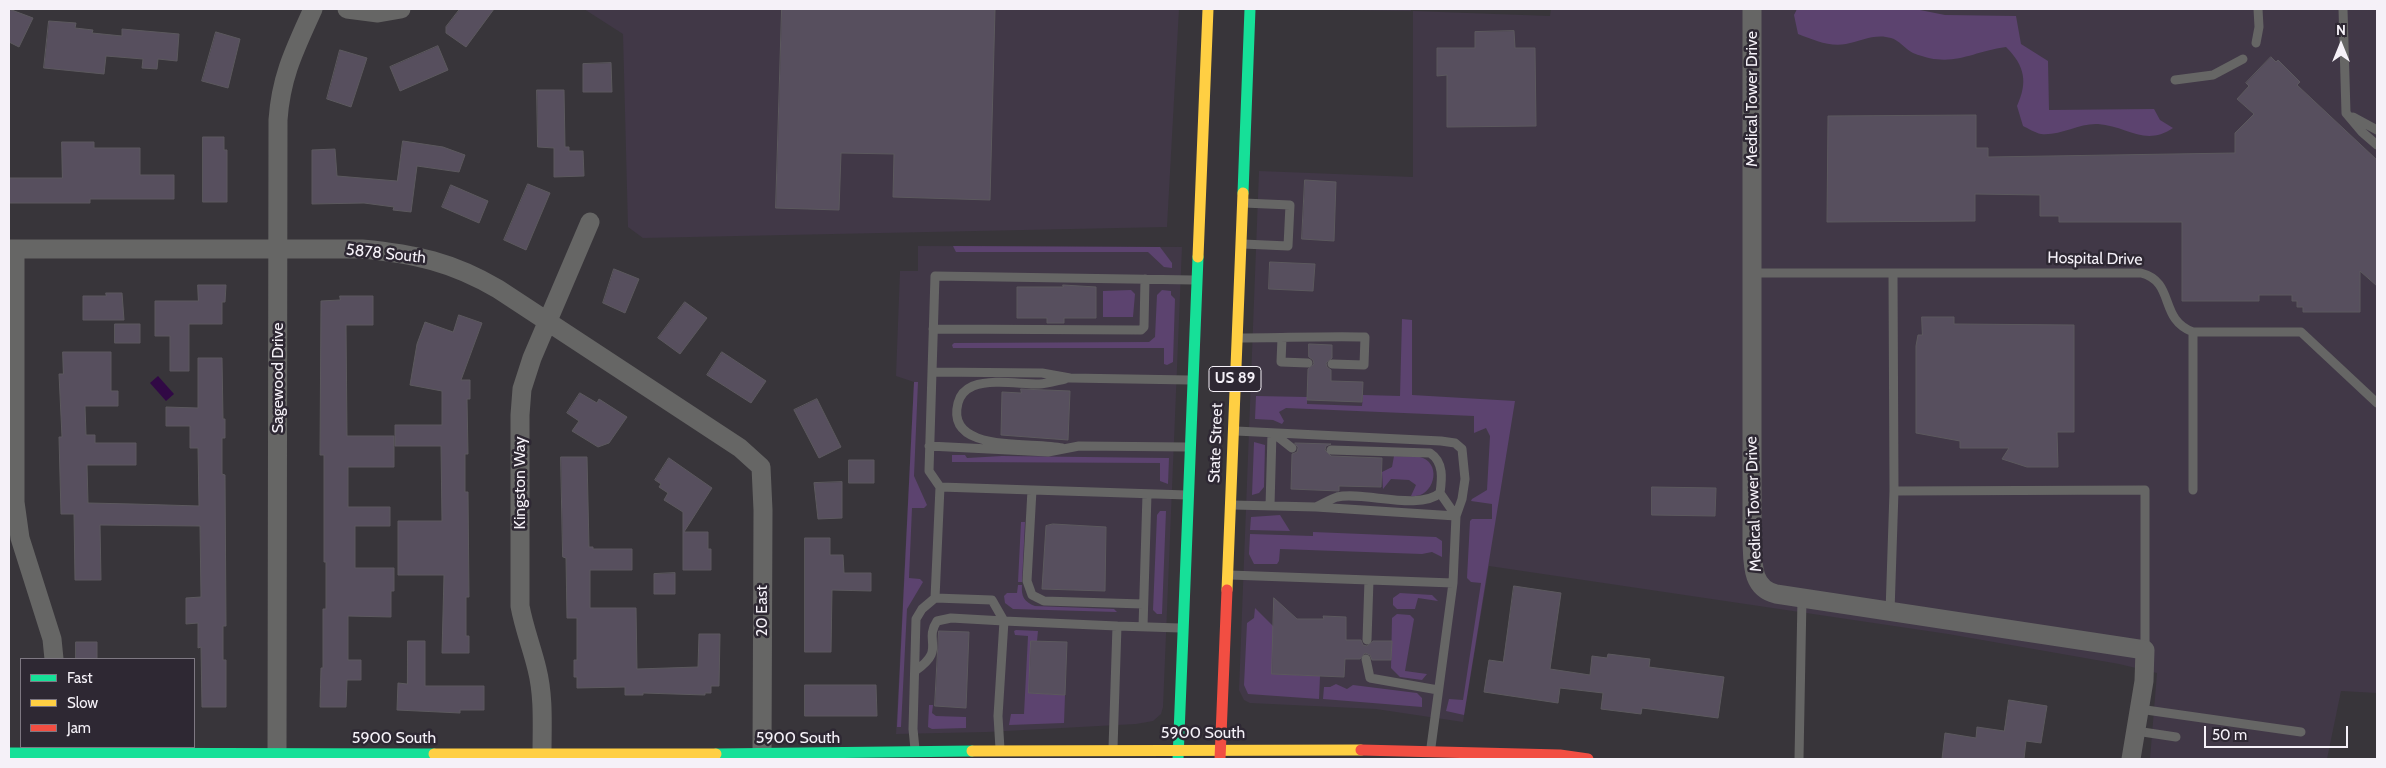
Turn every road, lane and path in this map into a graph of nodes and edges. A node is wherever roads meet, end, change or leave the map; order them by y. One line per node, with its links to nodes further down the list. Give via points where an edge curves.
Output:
1 (313, 9): 18 (street, Sagewood Drive, via 285,73 279,96)
2 (347, 9): 3 (street, via 378,13)
3 (401, 9)
4 (1208, 9): 23 (main road, State Street / US 89)
5 (1250, 9): 15 (main road, State Street / US 89)
6 (1752, 9): 20 (street, Medical Tower Drive)
7 (2258, 9): 9 (lane)
8 (2343, 9): 12 (lane)
9 (2256, 43)
10 (2243, 59): 11 (lane, via 2213,75)
11 (2175, 80)
12 (2346, 114): 13 (lane); 14 (lane)
13 (2377, 130)
14 (2377, 145)
15 (1242, 203): 17 (main road, State Street / US 89); 17 (lane, via 1290,205 1288,246)
16 (590, 222): 24 (street, Kingston Way)
17 (1241, 244): 27 (main road, State Street / US 89)
18 (278, 248): 19 (street, 5878 South); 24 (street, 5878 South, via 402,252 437,260 470,273); 80 (street, Sagewood Drive)
19 (12, 249): 67 (street, via 15,502 20,538 52,639)
20 (1752, 273): 21 (lane, Hospital Drive); 58 (street, Medical Tower Drive, via 1753,571 1766,590)
21 (1893, 273): 26 (lane, Hospital Drive, via 2141,273 2156,278 2172,316); 46 (lane)
22 (1145, 279): 23 (lane); 25 (lane, via 1144,327 1141,330); 25 (lane, via 935,276)
23 (1197, 280): 33 (main road, State Street / US 89)
24 (548, 324): 42 (street, 5878 South, via 740,448); 81 (street, Kingston Way, via 522,389 520,415 520,606 541,692)
25 (933, 329): 31 (lane)
26 (2193, 332): 34 (lane, via 2301,332); 45 (lane)
27 (1236, 338): 28 (lane); 35 (main road, State Street / US 89)
28 (1282, 338): 29 (lane, via 1281,362); 30 (lane, via 1365,337 1364,365)
29 (1308, 363)
30 (1332, 364)
31 (932, 372): 32 (lane, via 1042,373); 37 (lane)
32 (1070, 378): 33 (lane); 40 (lane, via 1041,384 973,386 962,394 957,415 960,427 970,436 1001,443 1047,444)
33 (1193, 380): 38 (main road, State Street / US 89)
34 (2377, 403)
35 (1233, 431): 36 (lane); 50 (main road, State Street / US 89)
36 (1272, 432): 39 (lane); 51 (lane); 53 (lane, via 1455,444 1462,449 1464,471 1462,499)
37 (929, 446): 40 (lane, via 1048,452); 43 (lane, via 929,471)
38 (1190, 447): 40 (lane, via 1079,446); 49 (main road, State Street / US 89)
39 (1292, 448)
40 (1065, 449)
41 (1331, 450): 47 (lane, via 1430,453 1442,472)
42 (761, 467): 82 (street, 20 East)
43 (940, 487): 44 (lane); 57 (lane)
44 (1032, 490): 48 (lane); 59 (lane, via 1027,580 1032,595 1044,601)
45 (2192, 490)
46 (1894, 491): 60 (lane); 66 (lane, via 2145,490)
47 (1440, 493): 52 (lane, via 1427,500 1338,497); 53 (lane)
48 (1147, 494): 49 (lane); 59 (lane)
49 (1188, 495): 64 (main road, State Street / US 89)
50 (1230, 505): 51 (lane); 54 (main road, State Street / US 89)
51 (1270, 506): 52 (lane)
52 (1316, 507): 53 (lane)
53 (1456, 516): 56 (lane)
54 (1227, 575): 55 (lane); 84 (main road, State Street / US 89)
55 (1369, 580): 56 (lane); 65 (lane)
56 (1453, 583): 70 (lane)
57 (935, 598): 61 (lane, via 992,600); 69 (lane, via 916,619)
58 (1802, 598): 60 (street, Medical Tower Drive); 90 (lane)
59 (1143, 604): 63 (lane)
60 (1890, 612): 66 (street, Medical Tower Drive)
61 (1004, 621): 62 (lane); 69 (lane, via 951,618 937,621 933,652 928,662); 78 (lane, via 998,716)
62 (1117, 626): 63 (lane); 76 (lane)
63 (1143, 627): 64 (lane)
64 (1183, 628): 83 (main road, State Street / US 89)
65 (1367, 640)
66 (2146, 650): 71 (street)
67 (54, 658)
68 (1366, 659): 70 (lane, via 1370,678)
69 (915, 671): 88 (lane, via 913,728)
70 (1438, 690): 77 (lane)
71 (2139, 709): 72 (street); 73 (lane)
72 (2136, 731): 74 (lane); 91 (street)
73 (2301, 732)
74 (2176, 736)
75 (57, 750): 79 (main road, 5900 South); 86 (main road, 5900 South)
76 (1113, 750): 78 (main road, 5900 South); 83 (main road, 5900 South)
77 (1430, 750): 84 (main road, 5900 South); 85 (main road, 5900 South)
78 (1000, 752): 88 (main road, 5900 South)
79 (9, 754)
80 (277, 754): 81 (main road, 5900 South); 86 (main road, 5900 South)
81 (542, 754): 87 (main road, 5900 South)
82 (762, 754): 87 (main road, 5900 South); 88 (main road, 5900 South)
83 (1178, 754): 84 (main road, 5900 South)
84 (1220, 754)
85 (1466, 755): 89 (main road, 5900 South, via 1560,755)
86 (87, 756)
87 (591, 757)
88 (916, 757)
89 (1588, 759)
90 (1799, 759)
91 (2131, 759)

